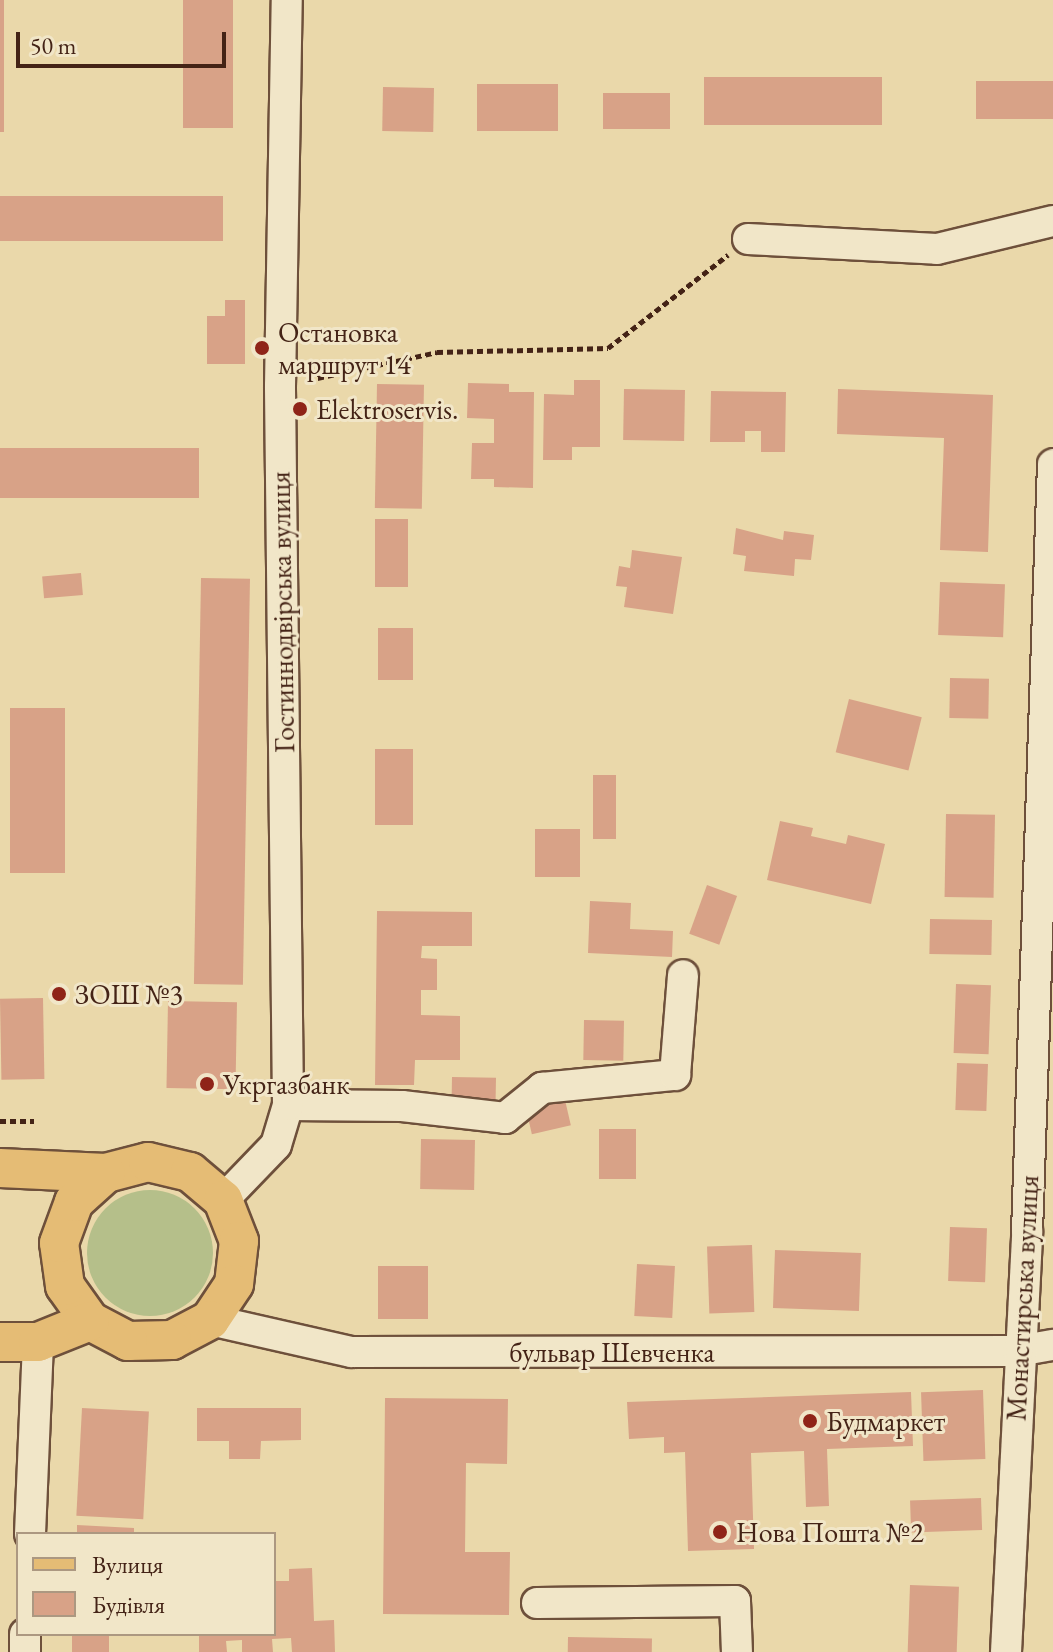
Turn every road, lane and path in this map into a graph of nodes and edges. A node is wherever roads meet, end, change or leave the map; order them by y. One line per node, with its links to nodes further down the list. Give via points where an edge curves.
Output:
1 (287, 0): 4 (street, Гостиннодвірська вулиця)
2 (1053, 221): 3 (street, via 937,249)
3 (748, 239): 4 (path, via 608,348 437,352)
4 (280, 386): 7 (street, Гостиннодвірська вулиця)
5 (1053, 464): 18 (street, Монастирська вулиця)
6 (683, 975): 7 (street, via 675,1075 542,1088 505,1118 402,1106)
7 (288, 1105): 12 (street, Гостиннодвірська вулиця, via 276,1145)
8 (0, 1121): 9 (path)
9 (34, 1121)
10 (0, 1168): 11 (main road)
11 (106, 1173): 12 (main road, via 148,1162 190,1172); 14 (main road, via 74,1202 59,1243 65,1286)
12 (223, 1200): 13 (main road, via 239,1241 236,1270 234,1284)
13 (210, 1320): 14 (main road, via 172,1340 143,1341 128,1341); 18 (street, бульвар Шевченка, via 351,1352)
14 (90, 1321): 16 (main road)
15 (0, 1342): 16 (main road)
16 (38, 1342): 19 (street)
17 (1053, 1345): 18 (street, бульвар Шевченка)
18 (1018, 1351): 22 (street, Монастирська вулиця)
19 (30, 1532)
20 (537, 1603): 21 (street, via 735,1601)
21 (737, 1652)
22 (1006, 1652)

